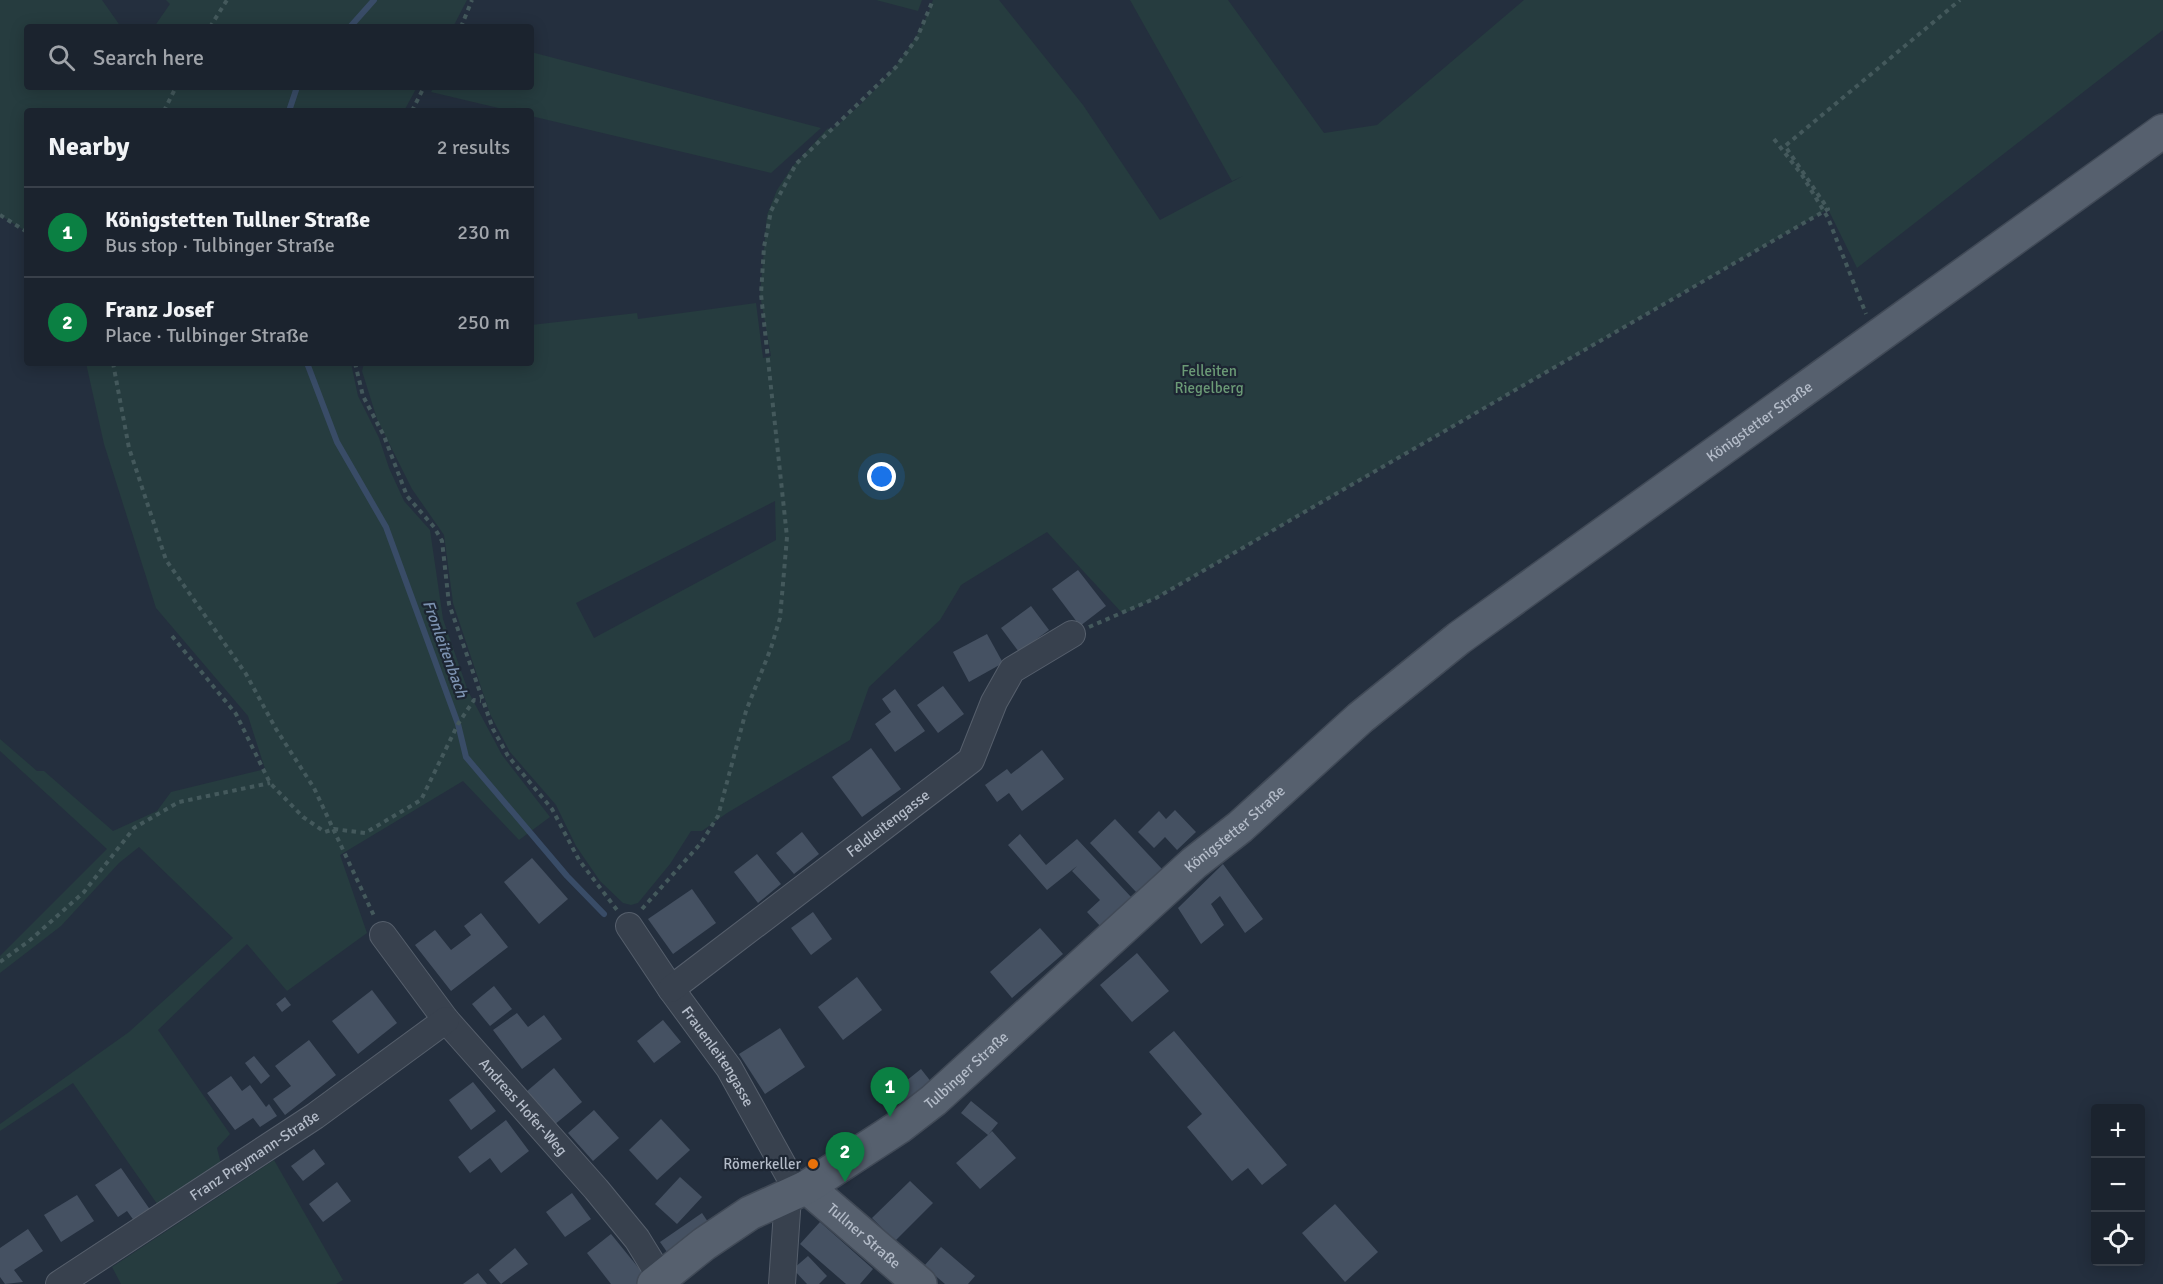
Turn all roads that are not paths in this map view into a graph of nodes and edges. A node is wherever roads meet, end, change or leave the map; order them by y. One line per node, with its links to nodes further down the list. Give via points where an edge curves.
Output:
1 (2163, 131): 3 (main road, Königstetter Straße, via 1525,588 1360,718 1240,827)
2 (1072, 634): 6 (street, Feldleitengasse, via 1012,670 994,702 971,760)
3 (1194, 863): 8 (main road, Tulbinger Straße, via 934,1100)
4 (629, 926): 6 (street, Frauenleitengasse)
5 (383, 935): 7 (street, Andreas Hofer-Weg)
6 (671, 989): 8 (street, Frauenleitengasse, via 729,1068)
7 (446, 1020): 9 (street, Andreas Hofer-Weg, via 637,1239); 10 (street, Franz Preymann-Straße, via 315,1116)
8 (798, 1192): 9 (main road, Tulbinger Straße, via 750,1213); 11 (street); 12 (main road, Tullner Straße)
9 (658, 1281)
10 (59, 1284)
11 (782, 1284)
12 (920, 1284)

